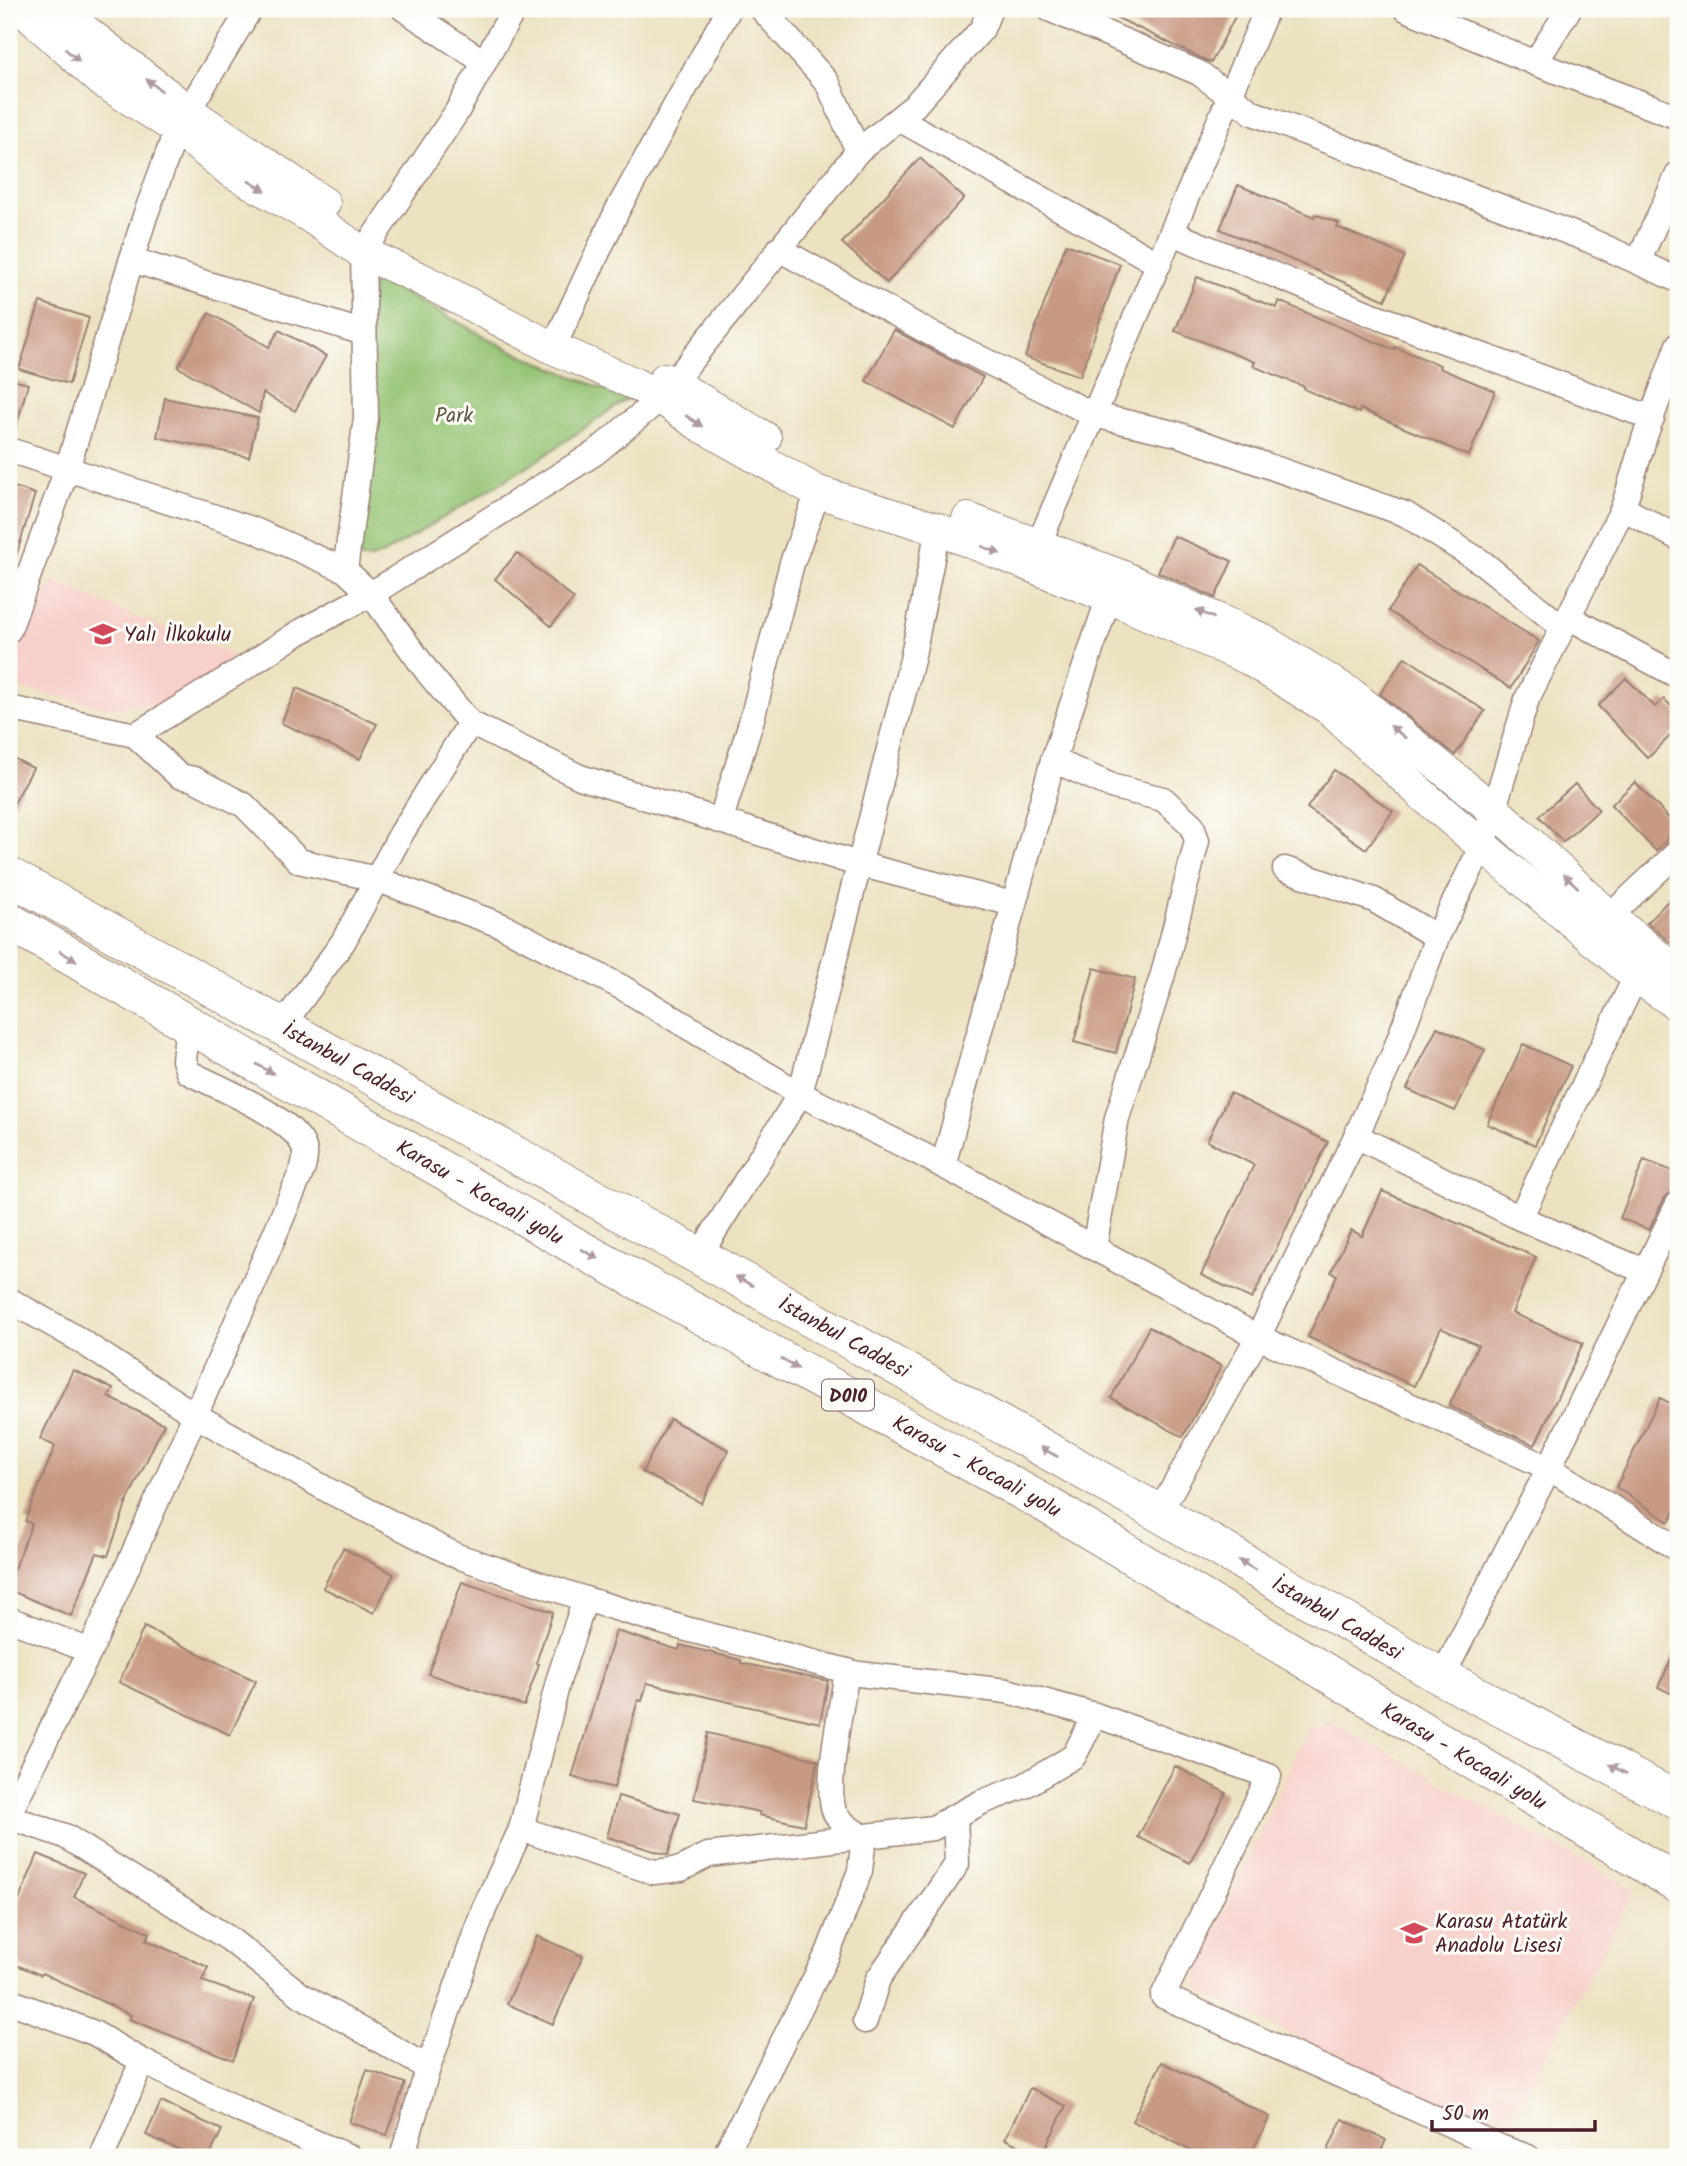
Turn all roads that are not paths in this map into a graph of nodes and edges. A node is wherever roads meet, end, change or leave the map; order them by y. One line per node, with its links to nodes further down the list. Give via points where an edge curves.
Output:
1 (22, 9): 19 (main road, one-way to 19, via 102,81)
2 (57, 9): 19 (main road, one-way to 2)
3 (250, 9): 19 (street)
4 (404, 9): 14 (street)
5 (514, 9): 14 (street)
6 (729, 9): 30 (street, via 618,209)
7 (762, 9): 20 (street, via 827,82)
8 (989, 9): 18 (street, via 982,29)
9 (1049, 9): 16 (street, via 1199,73)
10 (1267, 9): 16 (street)
11 (1406, 9): 13 (street)
12 (1569, 9): 15 (street)
13 (1440, 15): 15 (street)
14 (484, 62): 23 (street, via 456,114)
15 (1535, 63): 17 (street)
16 (1230, 94): 22 (street); 26 (street, via 1253,113)
17 (1678, 117)
18 (899, 119): 20 (street); 27 (street)
19 (183, 120): 23 (main road, via 229,170); 25 (street)
20 (858, 151): 24 (street)
21 (1678, 174): 26 (street)
22 (1172, 233): 27 (street); 35 (street, via 1370,314)
23 (369, 245): 29 (street); 30 (main road, via 419,278)
24 (779, 249): 32 (street); 34 (street)
25 (132, 260): 29 (street); 37 (street)
26 (1638, 262): 28 (street)
27 (1159, 264): 34 (street)
28 (1678, 280)
29 (365, 333): 43 (street, via 366,418)
30 (558, 338): 32 (main road, via 632,383)
31 (1678, 345): 33 (street)
32 (667, 391): 38 (main road, one-way to 38, via 698,424); 42 (main road, via 827,476 953,513); 44 (street, via 595,453)
33 (1670, 397): 35 (street)
34 (1094, 415): 42 (street); 46 (street, via 1177,434 1405,514)
35 (1652, 418): 39 (street)
36 (9, 450): 37 (street)
37 (67, 469): 43 (street, via 252,529); 47 (street)
38 (818, 492): 40 (main road); 54 (street, via 792,563)
39 (1622, 508): 41 (street); 46 (street)
40 (938, 529): 42 (main road, one-way to 42); 57 (street, via 912,660)
41 (1678, 538)
42 (1033, 555): 45 (main road); 53 (main road, one-way to 42, via 1351,694 1259,638 1122,576)
43 (345, 570): 44 (street)
44 (371, 594): 50 (street); 51 (street, via 298,633)
45 (1110, 597): 52 (street); 55 (main road, via 1247,658 1328,708)
46 (1565, 622): 48 (street); 53 (street, via 1527,699)
47 (9, 631)
48 (1678, 676)
49 (9, 708): 51 (street)
50 (470, 723): 54 (street, via 580,777); 60 (street)
51 (135, 735): 60 (street, via 179,776 244,805 299,861)
52 (1053, 760): 61 (street); 75 (street, via 1114,788 1163,799 1192,825 1197,841 1163,974 1116,1118)
53 (1493, 810): 55 (street); 63 (main road, one-way to 53)
54 (721, 819): 57 (street)
55 (1483, 844): 63 (main road); 64 (street)
56 (1678, 852): 63 (street)
57 (858, 864): 61 (street); 70 (street)
58 (1285, 869): 64 (street, via 1374,900)
59 (9, 876): 69 (highway, İstanbul Caddesi / D010)
60 (376, 879): 69 (street, via 343,942); 70 (street, via 503,926 623,988)
61 (1013, 904): 72 (street)
62 (9, 921): 68 (highway, Karasu - Kocaali yolu / D010, one-way to 68)
63 (1599, 926): 65 (main road); 66 (main road)
64 (1437, 937): 71 (street, via 1394,1053)
65 (1678, 973)
66 (1636, 976): 67 (main road); 74 (street)
67 (1678, 1005)
68 (188, 1024): 80 (street, via 184,1060 188,1072 271,1114 297,1134 306,1150 303,1168); 95 (highway, Karasu - Kocaali yolu / D010, one-way to 95, via 582,1250 1044,1503)
69 (282, 1026): 76 (highway, İstanbul Caddesi / D010)
70 (800, 1094): 72 (street); 76 (street)
71 (1356, 1136): 74 (street); 79 (street)
72 (943, 1166): 75 (street)
73 (1678, 1204): 77 (street)
74 (1520, 1218): 77 (street)
75 (1094, 1248): 79 (street)
76 (699, 1256): 82 (highway, İstanbul Caddesi / D010, one-way to 76)
77 (1644, 1271): 81 (street)
78 (9, 1300): 80 (street, via 74,1336)
79 (1258, 1336): 81 (street); 82 (street)
80 (195, 1415): 84 (street, via 457,1556); 86 (street)
81 (1549, 1468): 83 (street); 88 (street)
82 (1159, 1514): 88 (highway, İstanbul Caddesi / D010, one-way to 82)
83 (1678, 1549)
84 (585, 1599): 87 (street); 93 (street, via 559,1678)
85 (9, 1619): 86 (street)
86 (90, 1651): 91 (street)
87 (847, 1671): 89 (street, via 1007,1691); 94 (street, via 831,1793 835,1814)
88 (1441, 1677): 90 (highway, İstanbul Caddesi / D010, one-way to 88)
89 (1095, 1716): 92 (street, via 1074,1756 1024,1786); 104 (street, via 1269,1776 1163,1996)
90 (1678, 1801)
91 (9, 1815): 99 (street, via 65,1836 228,1938 301,1994)
92 (955, 1816): 94 (street, via 933,1828); 97 (street, via 957,1864 878,1979)
93 (521, 1829): 94 (street, via 654,1872 681,1869 708,1855); 99 (street, via 484,1909)
94 (864, 1837): 103 (street, via 860,1871 828,1952)
95 (1678, 1884)
96 (9, 2001): 98 (street, via 94,2033)
97 (865, 2021)
98 (142, 2062): 100 (street); 101 (street)
99 (428, 2068): 102 (street)
100 (102, 2157)
101 (350, 2157)
102 (402, 2157)
103 (724, 2157)
104 (1528, 2157)

